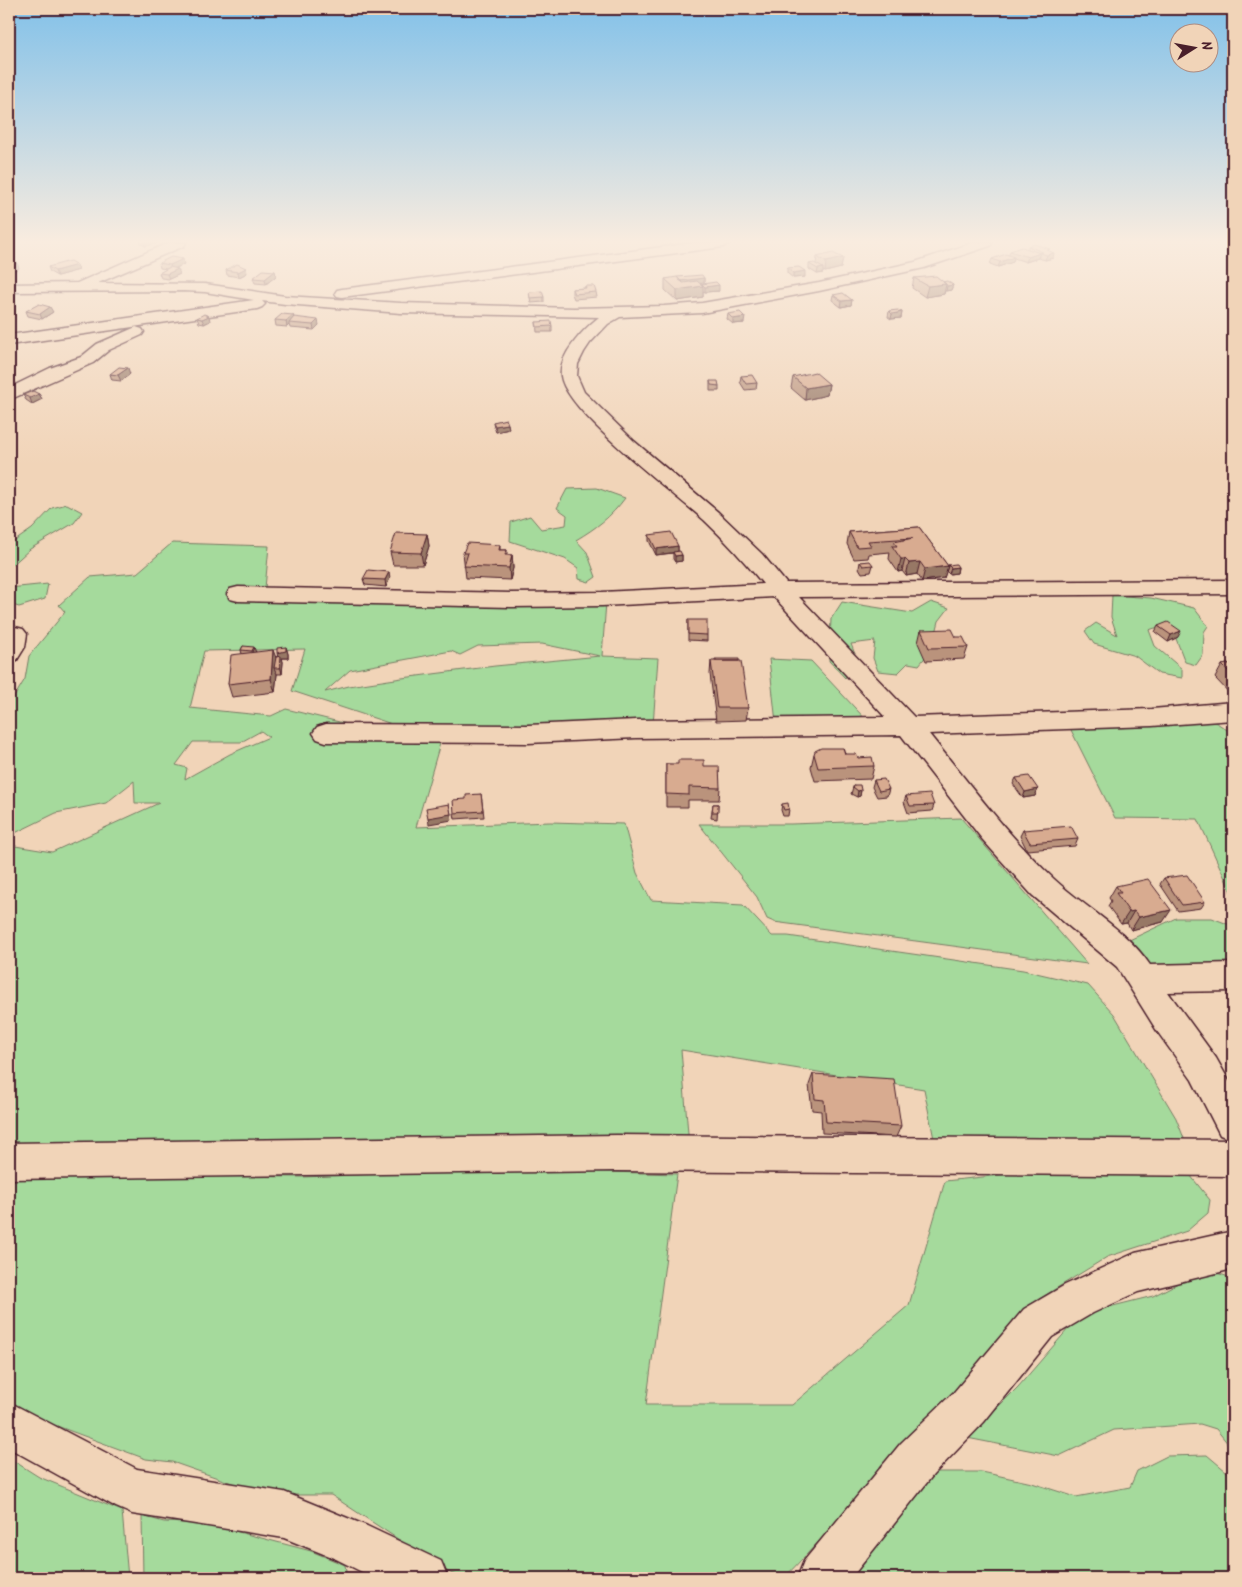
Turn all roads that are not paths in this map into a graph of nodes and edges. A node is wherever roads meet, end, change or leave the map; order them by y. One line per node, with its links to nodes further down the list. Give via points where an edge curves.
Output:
1 (177, 317): 3 (street)
2 (609, 317): 7 (street, via 584,340 570,364 569,376 576,394 627,445 710,516)
3 (152, 321): 4 (street); 5 (street, via 101,348 87,360)
4 (9, 340)
5 (9, 395)
6 (1233, 587): 7 (street)
7 (780, 590): 8 (street, via 511,600); 10 (street)
8 (238, 594)
9 (1227, 717): 10 (street)
10 (908, 726): 11 (street, via 636,729 528,734); 13 (street, via 992,831 1043,887 1128,958)
11 (326, 732)
12 (1233, 977): 13 (street)
13 (1142, 979): 14 (street, via 1204,1069)
14 (1233, 1123)
15 (1233, 1158): 16 (street, via 617,1154)
16 (9, 1161)
17 (1233, 1250): 20 (street, via 1135,1273 1079,1299 1038,1324 969,1407 917,1459)
18 (9, 1424): 19 (street, via 132,1491 284,1515 351,1542)
19 (424, 1578)
20 (821, 1578)

